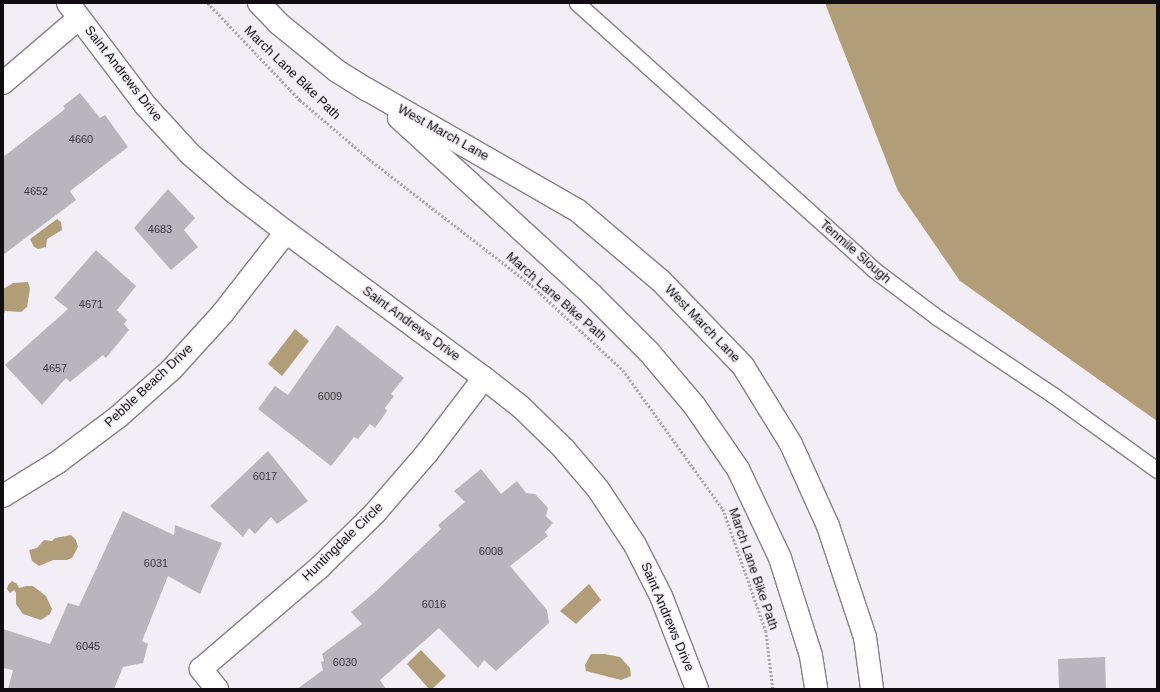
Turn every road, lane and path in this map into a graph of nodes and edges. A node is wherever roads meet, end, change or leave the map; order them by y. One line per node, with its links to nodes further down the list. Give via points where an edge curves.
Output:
1 (208, 3): 13 (path, March Lane Bike Path, via 300,100 369,159 529,283 623,370 723,509 766,632)
2 (258, 3): 6 (street, West March Lane, via 278,23 337,71)
3 (577, 3): 9 (lane, Tenmile Slough, via 873,269 938,318 1053,395)
4 (73, 10): 5 (street); 7 (street, Saint Andrews Drive, via 146,106 190,154)
5 (3, 83)
6 (368, 90): 14 (street, West March Lane, via 586,290 649,352 694,405 738,469 780,558 811,656); 15 (street, West March Lane, via 577,210 661,281 743,366 791,444 828,526 865,637)
7 (286, 232): 8 (street, Saint Andrews Drive); 10 (street, Pebble Beach Drive, via 222,314 171,370 118,417 58,462)
8 (484, 378): 11 (street, Huntingdale Circle, via 428,452 375,514 320,567 201,669); 12 (street, Saint Andrews Drive, via 521,407 564,449 598,489 635,545 661,596)
9 (1157, 470)
10 (3, 496)
11 (217, 689)
12 (697, 689)
13 (773, 689)
14 (816, 689)
15 (872, 689)

